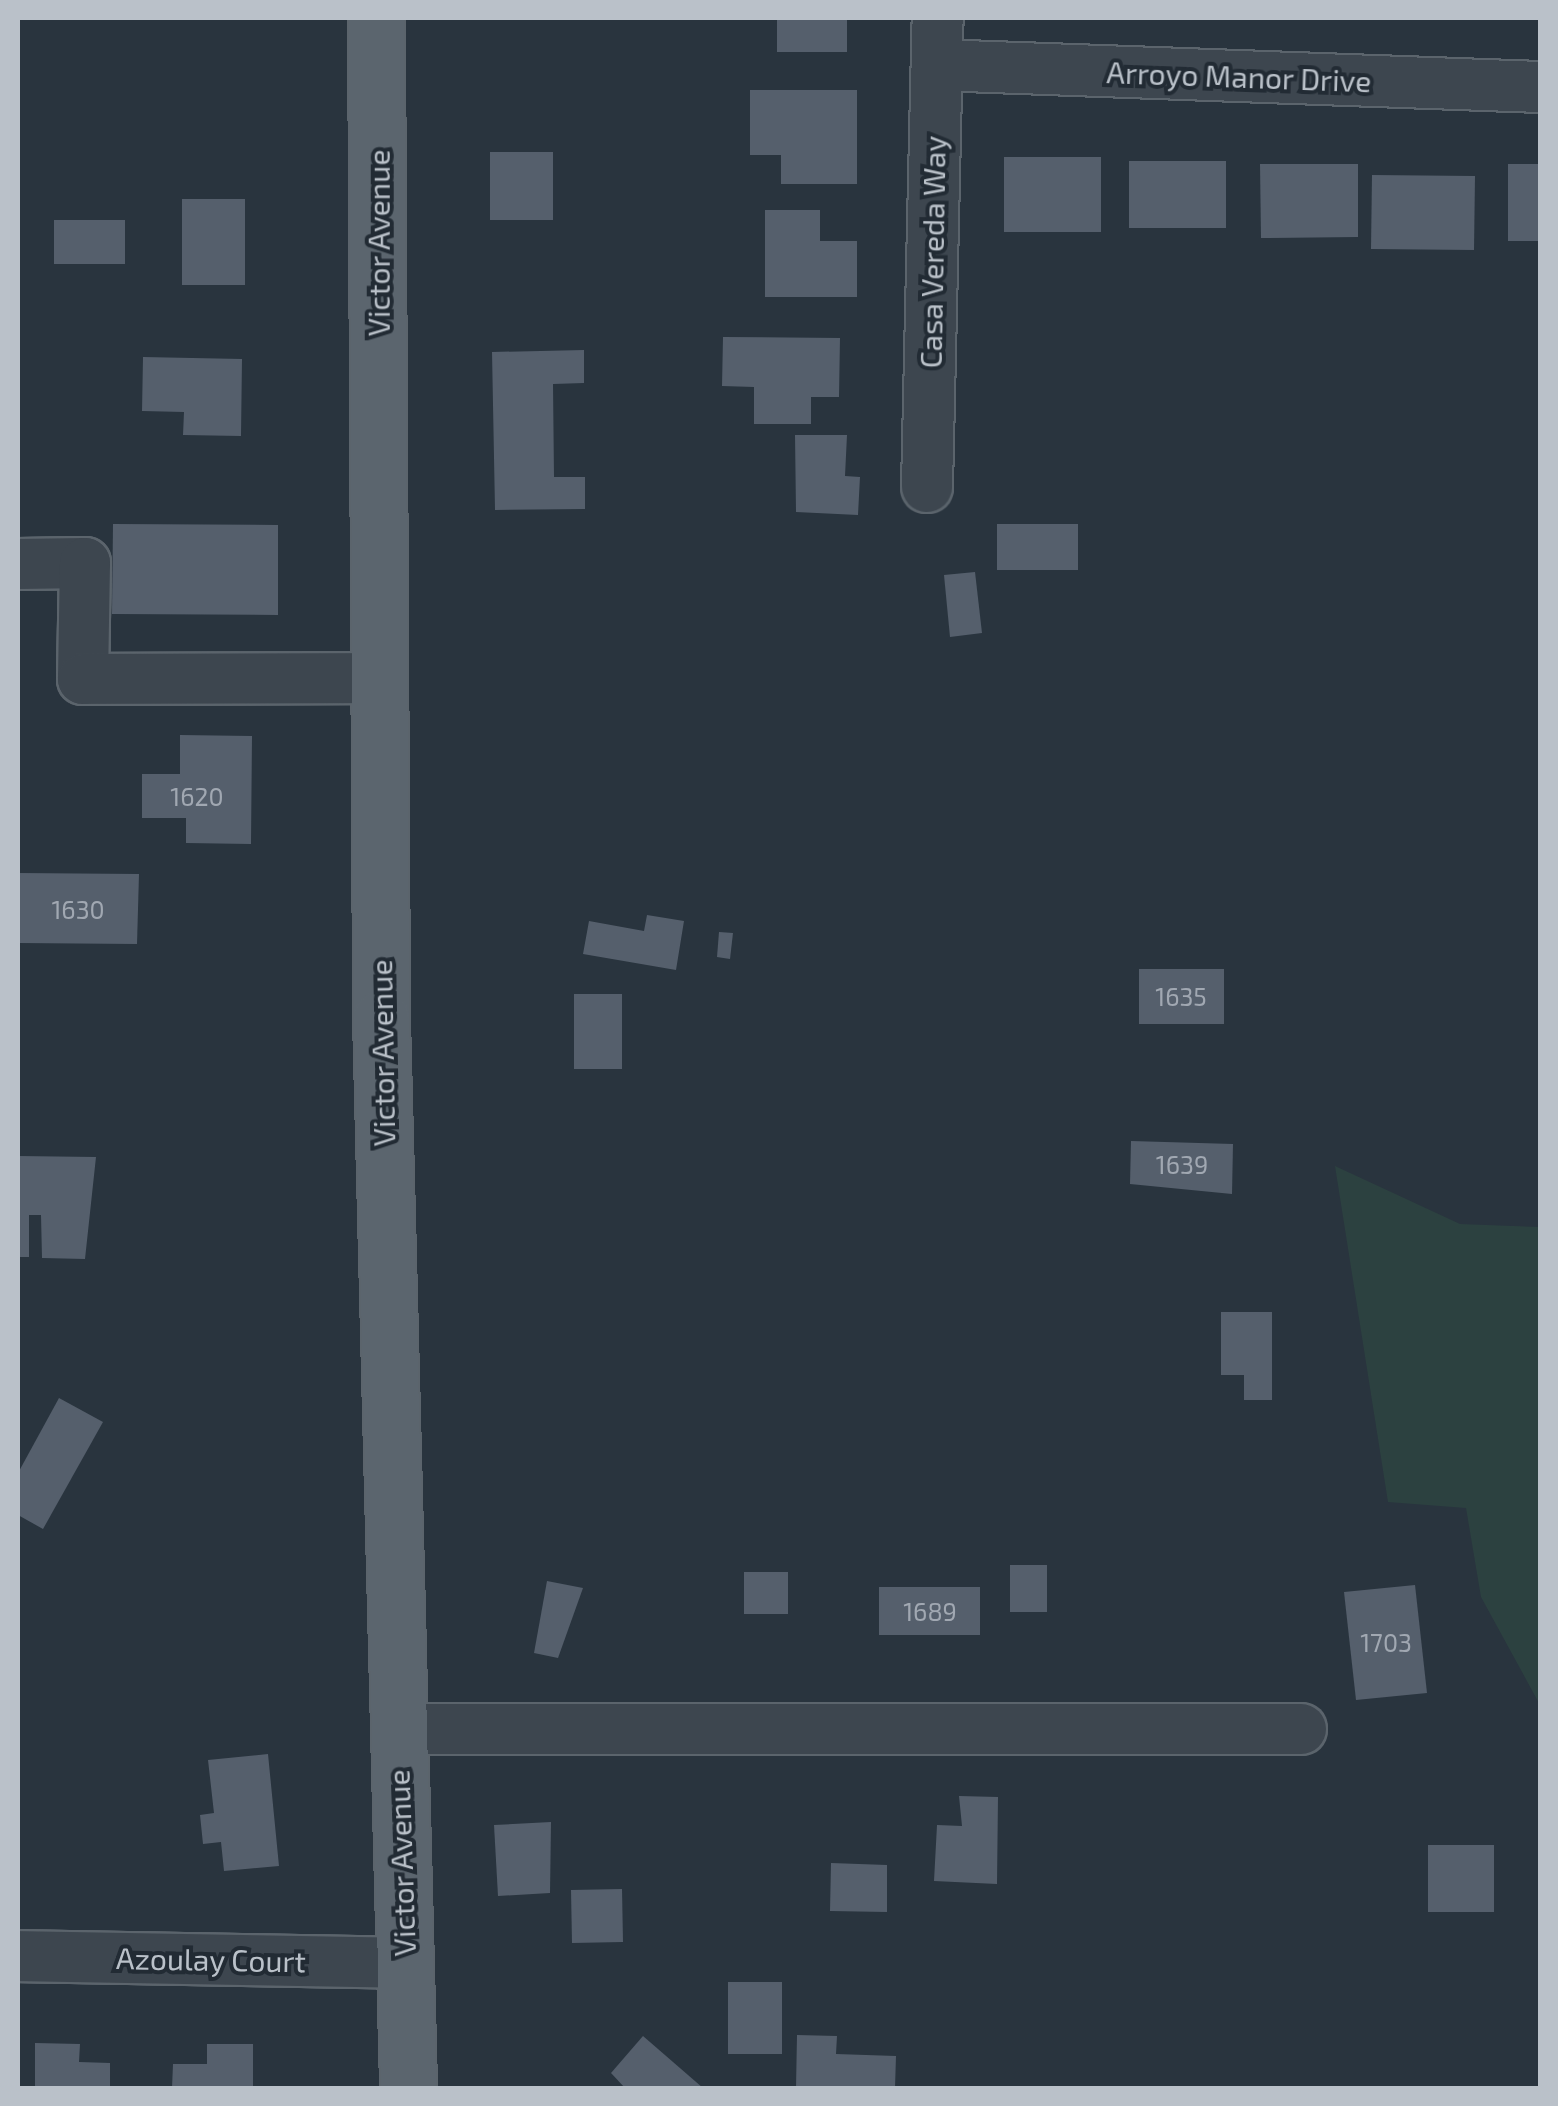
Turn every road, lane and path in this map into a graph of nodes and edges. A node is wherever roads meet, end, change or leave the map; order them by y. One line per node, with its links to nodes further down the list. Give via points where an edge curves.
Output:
1 (376, 18): 6 (main road, Victor Avenue)
2 (937, 41): 3 (street, Arroyo Manor Drive); 4 (street, Casa Vereda Way)
3 (1540, 87)
4 (927, 487)
5 (18, 564): 6 (street, via 84,563 83,680)
6 (380, 678): 7 (main road, Victor Avenue)
7 (397, 1729): 8 (street); 10 (main road, Victor Avenue)
8 (1302, 1729)
9 (18, 1956): 10 (street, Azoulay Court)
10 (404, 1963): 11 (main road, Victor Avenue)
11 (408, 2088)

